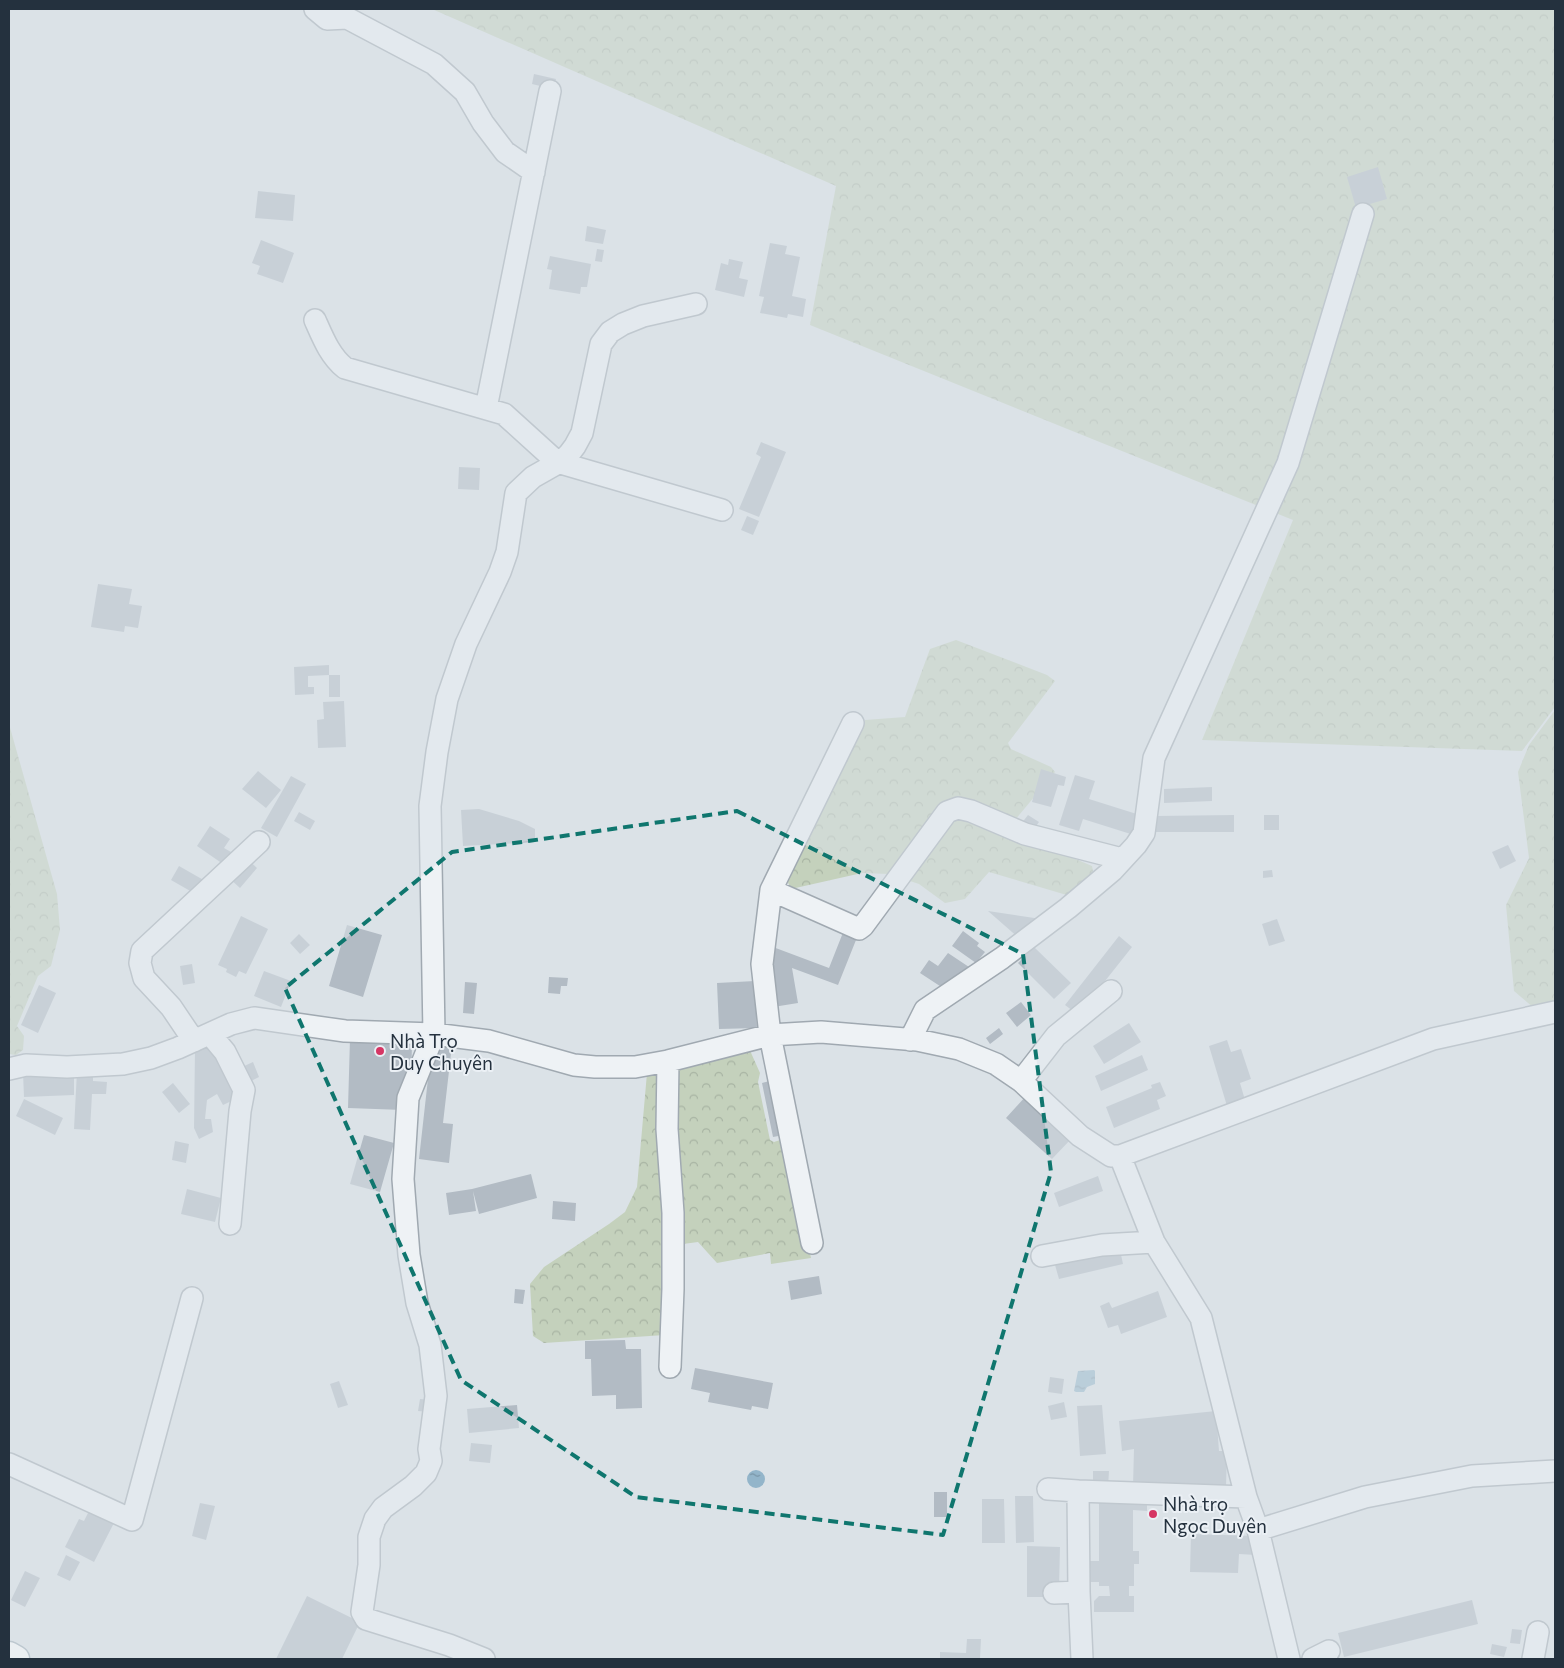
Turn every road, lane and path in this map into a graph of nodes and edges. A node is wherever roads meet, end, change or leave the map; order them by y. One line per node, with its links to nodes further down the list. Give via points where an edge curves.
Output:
1 (315, 9): 3 (street, via 327,19 347,18 434,64 465,92 483,123 506,152)
2 (550, 91): 3 (street)
3 (534, 172): 7 (street)
4 (1363, 214): 12 (street, via 1288,463 1154,758 1144,833)
5 (696, 304): 8 (street, via 643,316 610,332 601,344 582,433 575,446)
6 (315, 320): 7 (street, via 332,355 345,368)
7 (486, 408): 8 (street, via 504,414)
8 (558, 462): 9 (street); 16 (street, via 533,477 516,493 507,552 466,644 447,699 430,806)
9 (722, 510)
10 (853, 722): 13 (street)
11 (259, 842): 18 (street, via 142,951 140,963 144,978)
12 (1122, 859): 13 (street, via 1025,834 958,808 948,812 859,929); 19 (street, via 1061,913 925,1010)
13 (771, 890): 17 (street, via 762,964)
14 (1111, 991): 22 (street, via 1056,1036)
15 (1555, 1012): 23 (street, via 1433,1039)
16 (434, 1034): 18 (street, via 345,1031 254,1018); 20 (street, via 489,1041 574,1065 634,1067); 41 (street, via 408,1098 403,1179 409,1255 417,1303 430,1345 436,1396 429,1449 431,1461 426,1473 383,1508 375,1519 369,1537 369,1565 362,1612 366,1619)
17 (770, 1035): 19 (street, via 820,1032); 20 (street); 26 (street)
18 (202, 1037): 21 (street, via 151,1058 123,1064 26,1065); 24 (street, via 225,1052 244,1090)
19 (910, 1040): 22 (street, via 959,1049 996,1064)
20 (668, 1061): 29 (street, via 667,1129 673,1213)
21 (9, 1069)
22 (1021, 1081): 23 (street, via 1080,1136 1111,1156)
23 (1120, 1156): 25 (street)
24 (230, 1224)
25 (1154, 1242): 27 (street, via 1102,1245); 34 (street, via 1201,1318)
26 (812, 1243)
27 (1042, 1256)
28 (192, 1298): 30 (street, via 132,1520)
29 (670, 1367)
30 (9, 1464)
31 (1555, 1471): 35 (street, via 1472,1476 1384,1493)
32 (1048, 1488): 33 (street)
33 (1078, 1491): 34 (street); 36 (street)
34 (1246, 1497): 35 (street)
35 (1258, 1530): 43 (street)
36 (1079, 1592): 37 (street); 42 (street)
37 (1054, 1593)
38 (1538, 1632): 44 (street)
39 (9, 1654): 40 (main road)
40 (16, 1659)
41 (484, 1659)
42 (1082, 1659)
43 (1289, 1659)
44 (1533, 1659)

